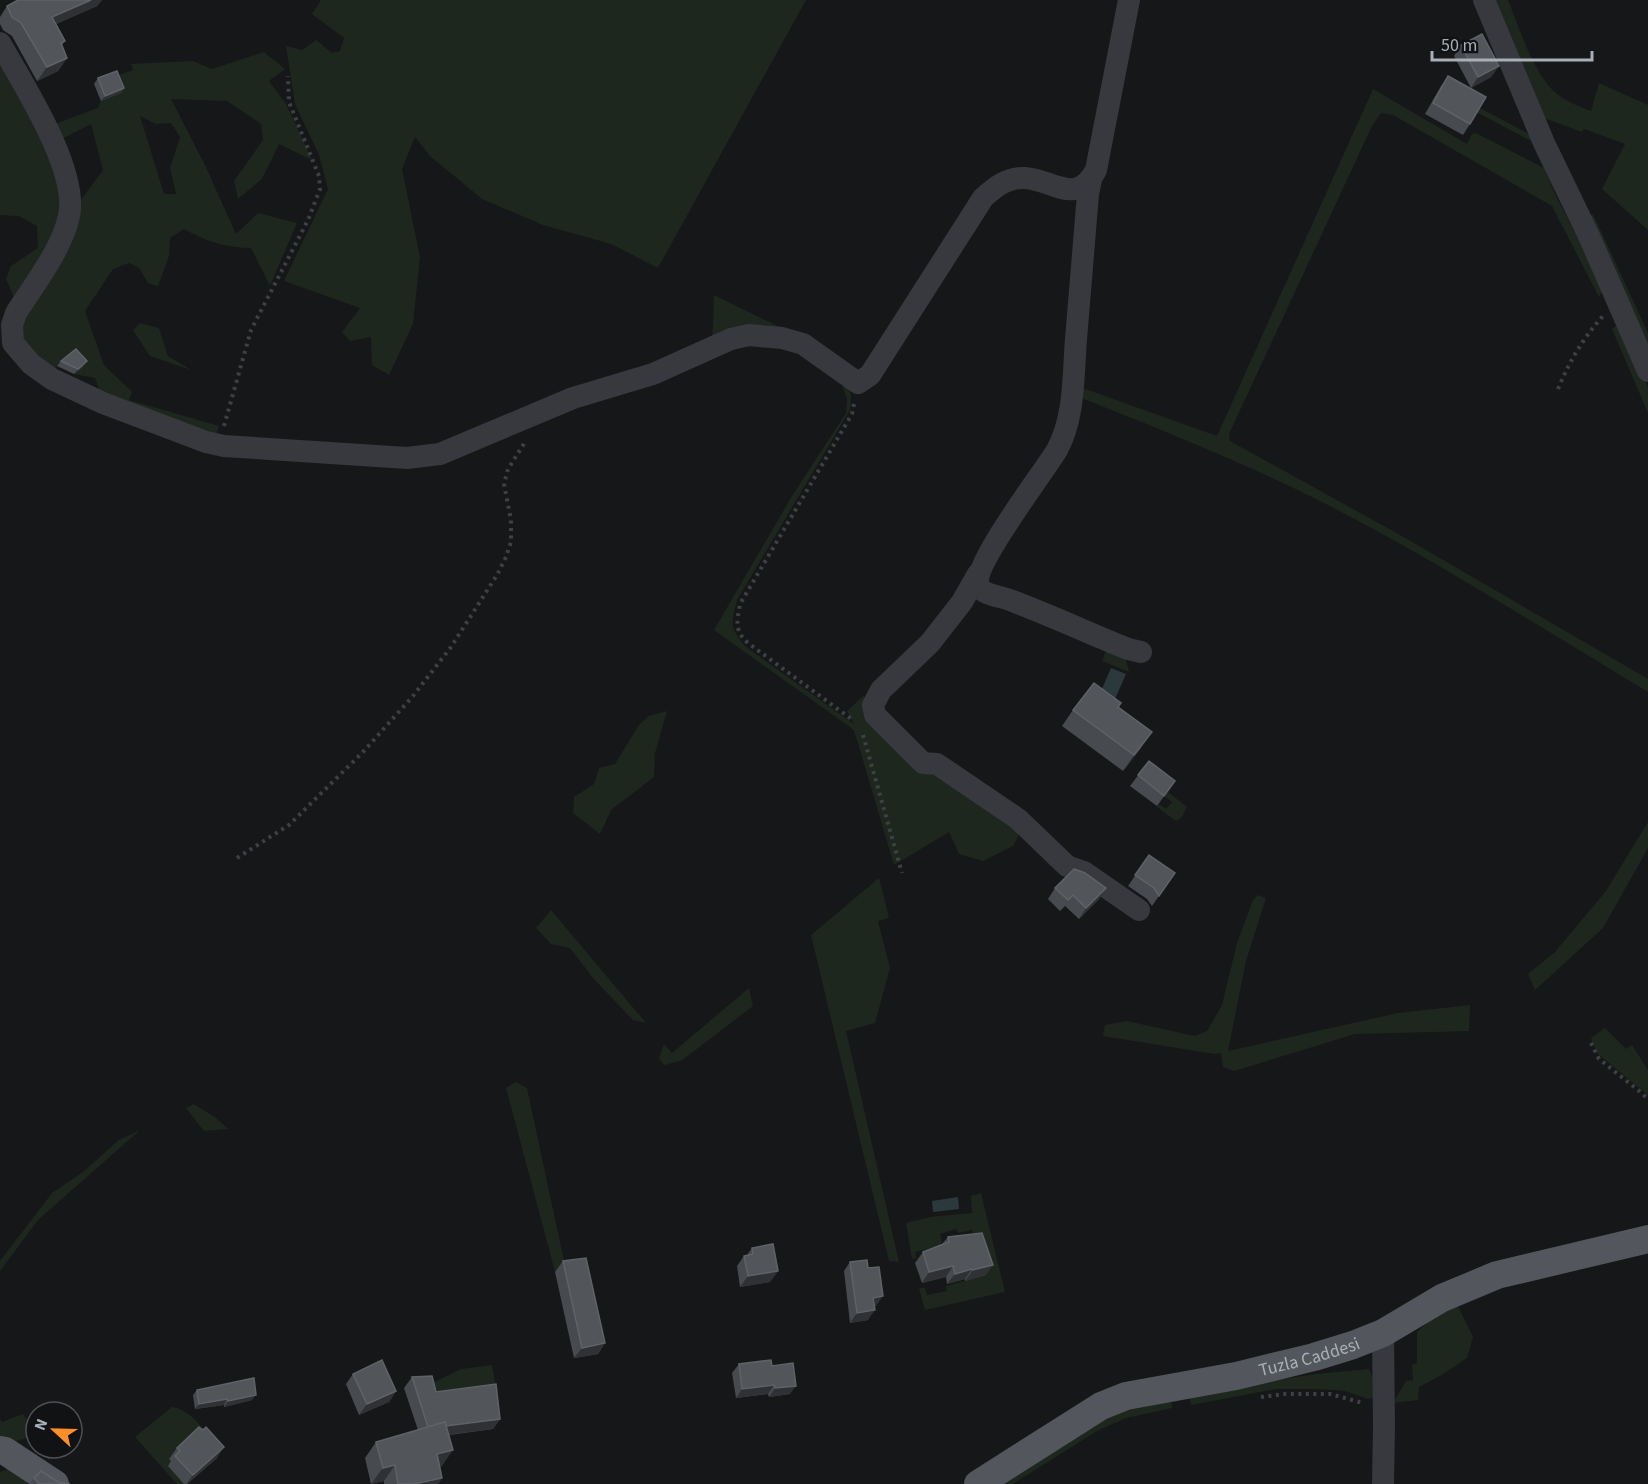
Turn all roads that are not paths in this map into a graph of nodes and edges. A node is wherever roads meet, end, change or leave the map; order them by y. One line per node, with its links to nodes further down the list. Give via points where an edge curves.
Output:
1 (1129, 0): 4 (street)
2 (1484, 0): 5 (street)
3 (0, 43): 4 (street, via 56,147 71,197 61,238 16,313 13,342 31,364 52,379 103,403 219,444 407,458 440,454 573,398 652,374 731,339 749,335 803,344 858,383 870,375 983,198 999,184 1026,178 1069,189 1083,187)
4 (1091, 180): 6 (street, via 1071,412 1057,450)
5 (1648, 371)
6 (978, 574): 7 (street, via 984,592); 8 (street, via 930,643 881,690 873,705 875,715 923,764 937,764 974,789 1018,819 1067,866 1084,872)
7 (1141, 652)
8 (1139, 910)
9 (1648, 1239): 10 (main road, Tuzla Caddesi, via 1497,1275 1442,1298)
10 (1383, 1333): 13 (main road, Tuzla Caddesi, via 1314,1357 1126,1396 1101,1406); 14 (street)
11 (2, 1452): 12 (main road)
12 (55, 1484)
13 (978, 1484)
14 (1383, 1484)

